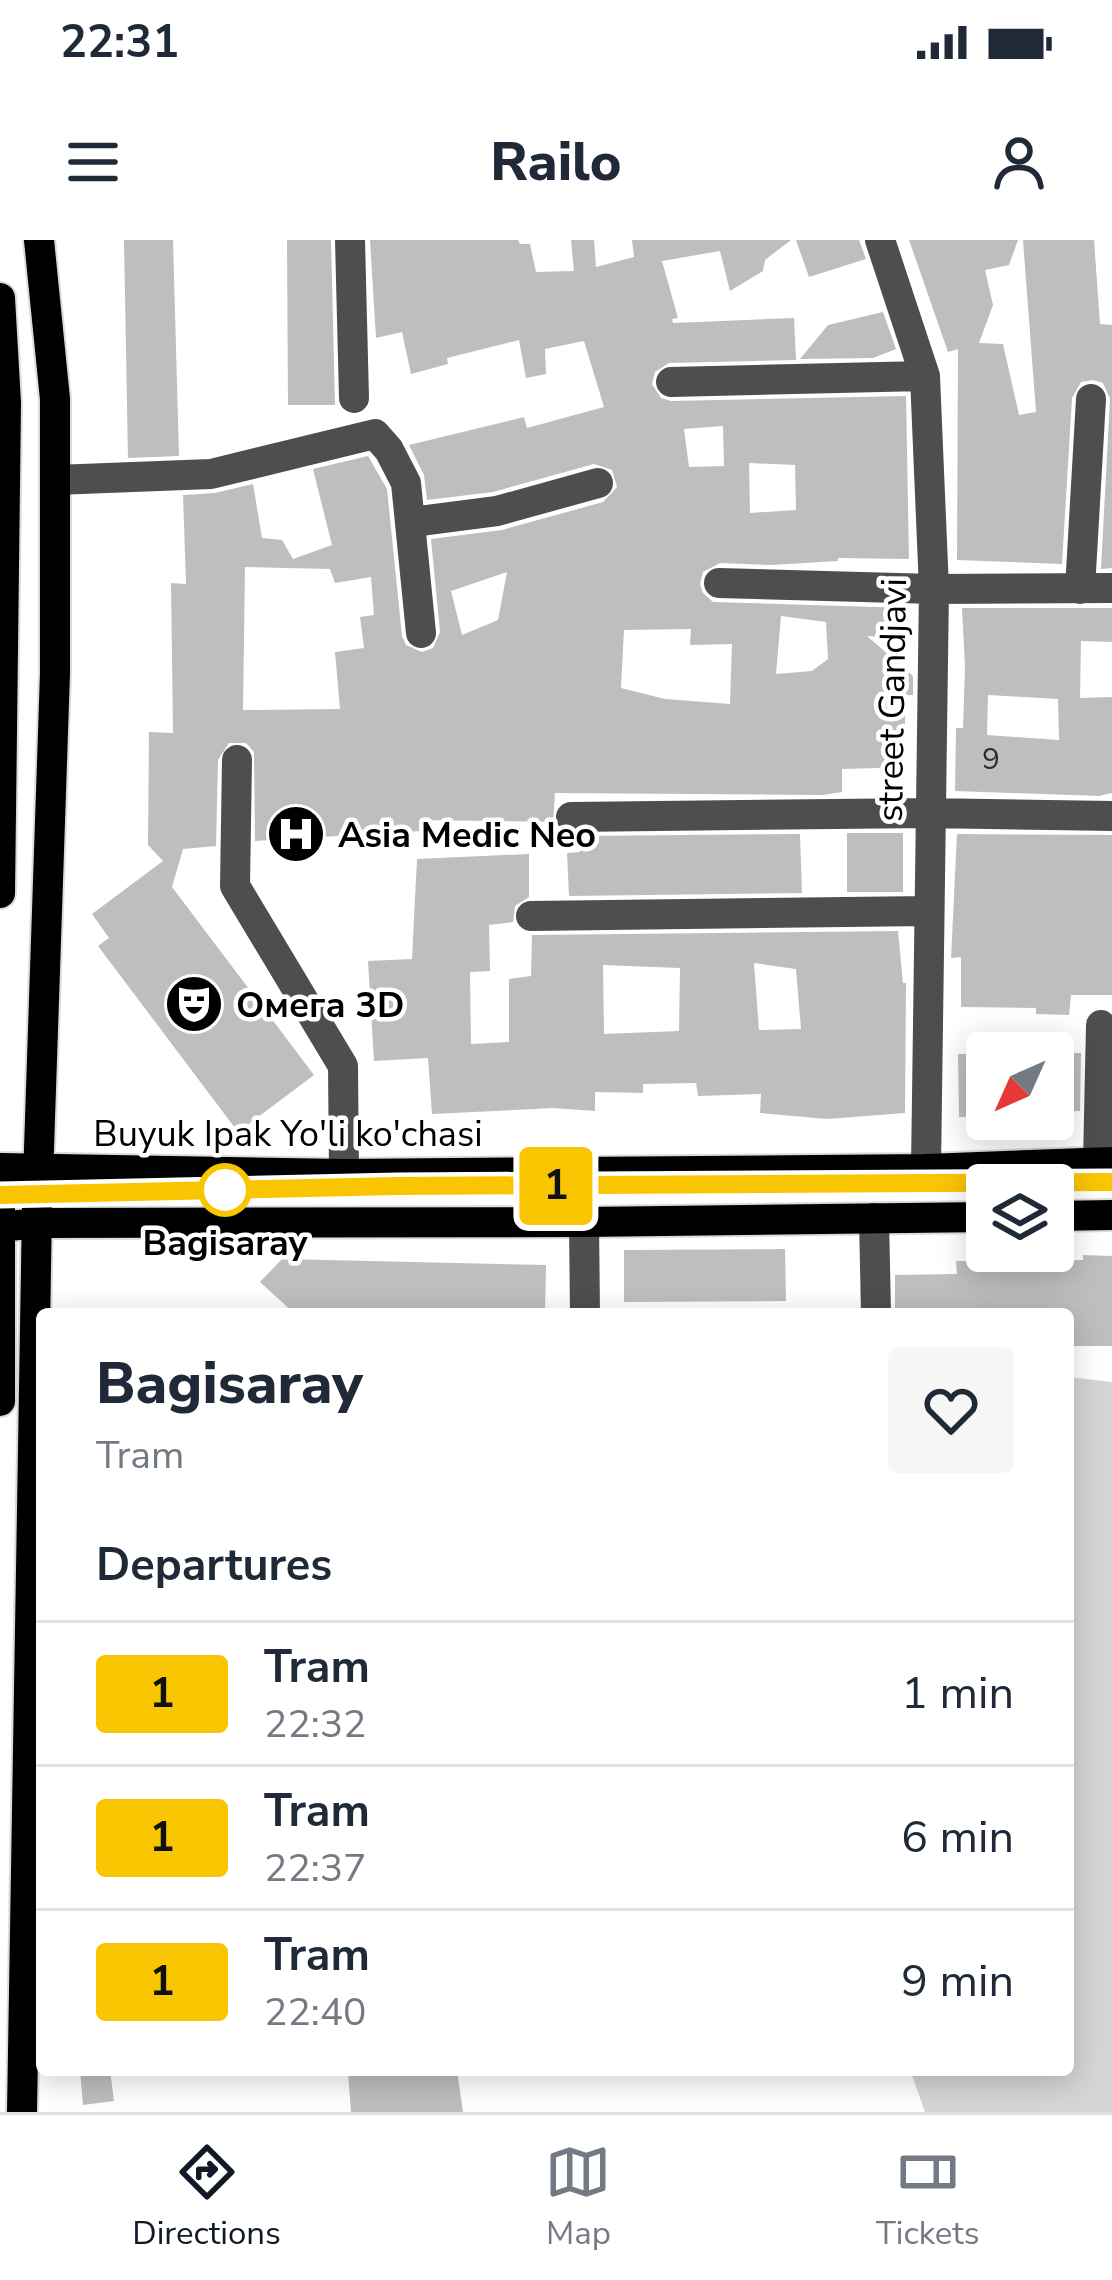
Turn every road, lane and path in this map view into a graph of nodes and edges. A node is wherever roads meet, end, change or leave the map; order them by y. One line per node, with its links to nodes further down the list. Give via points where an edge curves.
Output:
1 (39, 240): 9 (main road)
2 (350, 240): 7 (street)
3 (880, 240): 5 (street, street Gandjavi)
4 (0, 298): 17 (main road)
5 (926, 376): 6 (street); 14 (street, street Gandjavi)
6 (671, 382)
7 (354, 398)
8 (1091, 399): 15 (street)
9 (55, 480): 11 (street, via 211,474 374,434 406,483); 29 (main road)
10 (598, 484): 11 (street, via 497,511)
11 (412, 522): 16 (street)
12 (719, 583): 14 (street)
13 (1112, 588): 15 (street)
14 (934, 589): 15 (street); 19 (street, street Gandjavi)
15 (1080, 589)
16 (421, 633)
17 (3, 644): 22 (main road)
18 (237, 760): 30 (street, via 235,886 343,1066)
19 (928, 813): 20 (street); 21 (street); 23 (street, street Gandjavi)
20 (1112, 816)
21 (571, 817)
22 (0, 893)
23 (928, 911): 24 (street); 28 (street, street Gandjavi)
24 (531, 916)
25 (1102, 1025): 26 (street)
26 (1105, 1162): 28 (main road, Buyuk Ipak Yo'li ko'chasi)
27 (0, 1168): 29 (main road, Buyuk Ipak Yo'li ko'chasi)
28 (926, 1168): 30 (main road, Buyuk Ipak Yo'li ko'chasi)
29 (39, 1171): 30 (main road, Buyuk Ipak Yo'li ko'chasi); 36 (main road)
30 (344, 1174)
31 (0, 1199): 38 (main road)
32 (1112, 1215): 33 (main road)
33 (1074, 1216)
34 (966, 1217): 35 (main road)
35 (874, 1219): 37 (main road); 41 (street)
36 (37, 1222): 37 (main road); 38 (main road); 39 (main road)
37 (584, 1222): 40 (street)
38 (1, 1227): 42 (main road)
39 (37, 1308)
40 (585, 1308)
41 (876, 1308)
42 (0, 1401)
43 (36, 1652): 44 (main road)
44 (32, 2060): 45 (main road)
45 (22, 2112)

